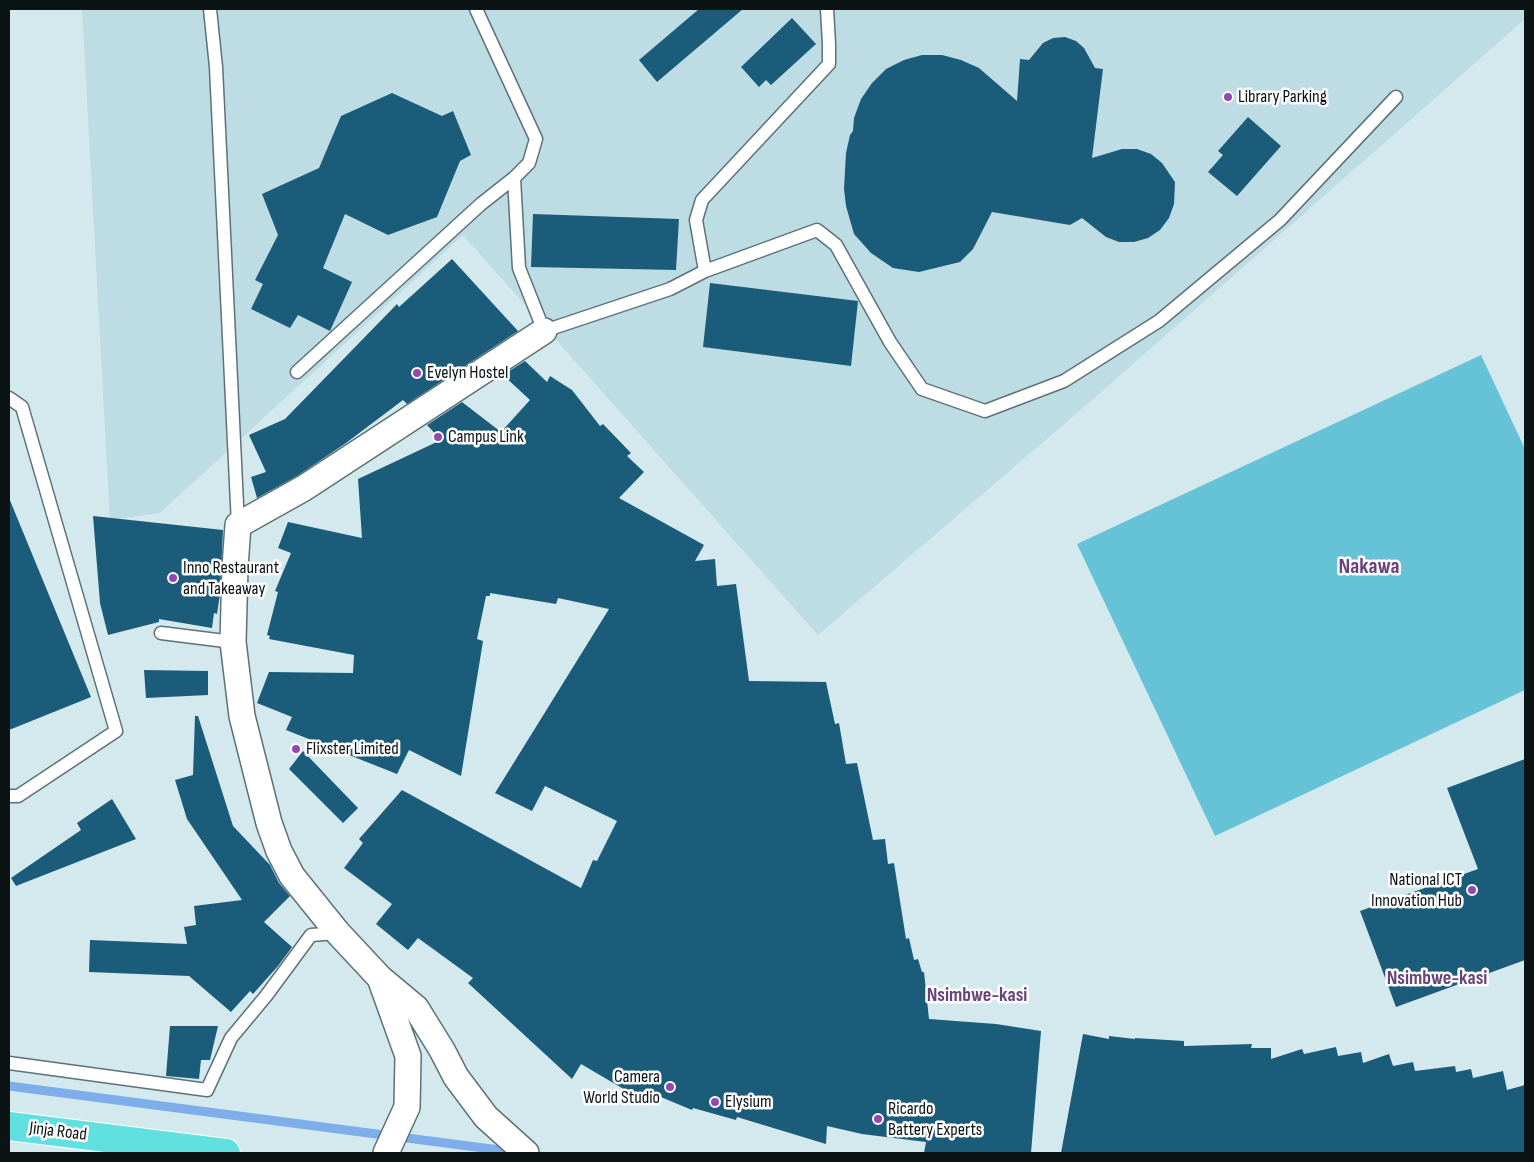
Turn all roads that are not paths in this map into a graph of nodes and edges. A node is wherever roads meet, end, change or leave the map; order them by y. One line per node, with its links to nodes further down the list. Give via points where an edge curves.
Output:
1 (210, 9): 10 (lane, via 216,67)
2 (476, 9): 5 (lane, via 536,139 530,163)
3 (827, 9): 6 (lane, via 829,64 702,200 696,220)
4 (1396, 97): 6 (lane, via 1280,220 1159,322 1064,381 985,411 922,390 890,342 836,245 817,230)
5 (514, 178): 7 (lane, via 520,268); 8 (lane, via 481,204)
6 (705, 270): 7 (lane, via 670,289)
7 (544, 331): 10 (street, via 304,488)
8 (297, 372)
9 (9, 398): 13 (lane, via 22,407 116,731 18,796)
10 (238, 525): 12 (street)
11 (161, 633): 12 (lane)
12 (233, 642): 14 (street, via 242,716 279,851 292,876)
13 (9, 796)
14 (338, 934): 15 (street); 16 (lane, via 311,935 231,1038 207,1090)
15 (380, 978): 19 (street, via 408,1056 406,1107); 20 (street, via 416,1008 456,1077 486,1117)
16 (9, 1064)
17 (9, 1126): 18 (highway, Jinja Road)
18 (226, 1153)
19 (386, 1153)
20 (526, 1153)

